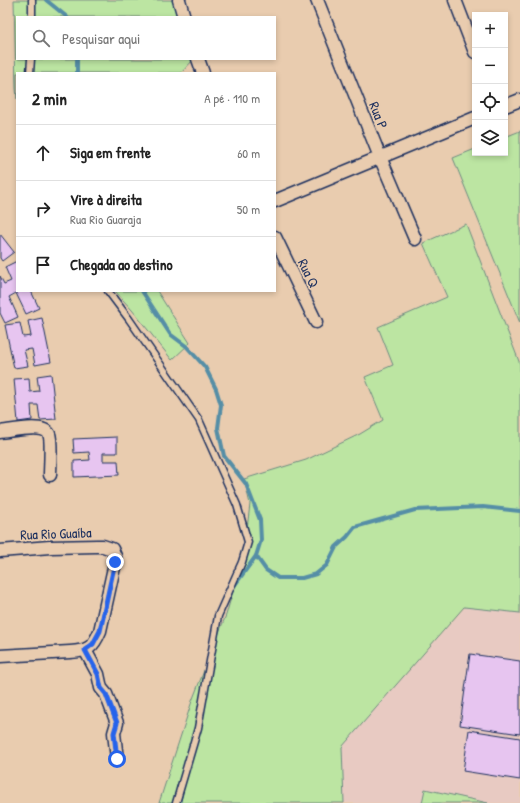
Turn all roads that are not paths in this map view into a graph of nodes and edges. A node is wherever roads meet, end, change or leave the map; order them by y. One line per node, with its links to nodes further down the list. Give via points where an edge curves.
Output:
1 (32, 0): 5 (lane)
2 (179, 0): 6 (street)
3 (317, 0): 15 (street, Rua P)
4 (455, 0): 7 (street)
5 (32, 16)
6 (184, 16)
7 (473, 48)
8 (31, 60): 10 (lane)
9 (198, 60): 11 (street)
10 (30, 72)
11 (203, 72)
12 (520, 100): 13 (street)
13 (508, 105)
14 (472, 119): 15 (street)
15 (380, 157): 16 (street); 18 (street, Rua P)
16 (276, 201)
17 (276, 239): 20 (street, Rua Q)
18 (416, 239)
19 (109, 292): 27 (lane, via 199,420 237,505 248,542 218,616 198,728)
20 (316, 322)
21 (0, 432): 22 (street, via 32,428 46,431 50,438)
22 (50, 475)
23 (0, 550): 24 (street, Rua Rio Guaíba, via 96,546 112,549 115,562 100,631 93,644)
24 (85, 650): 25 (street); 26 (street, via 98,674 101,688 106,694 117,723 114,733)
25 (0, 656)
26 (117, 759)
27 (176, 803)

